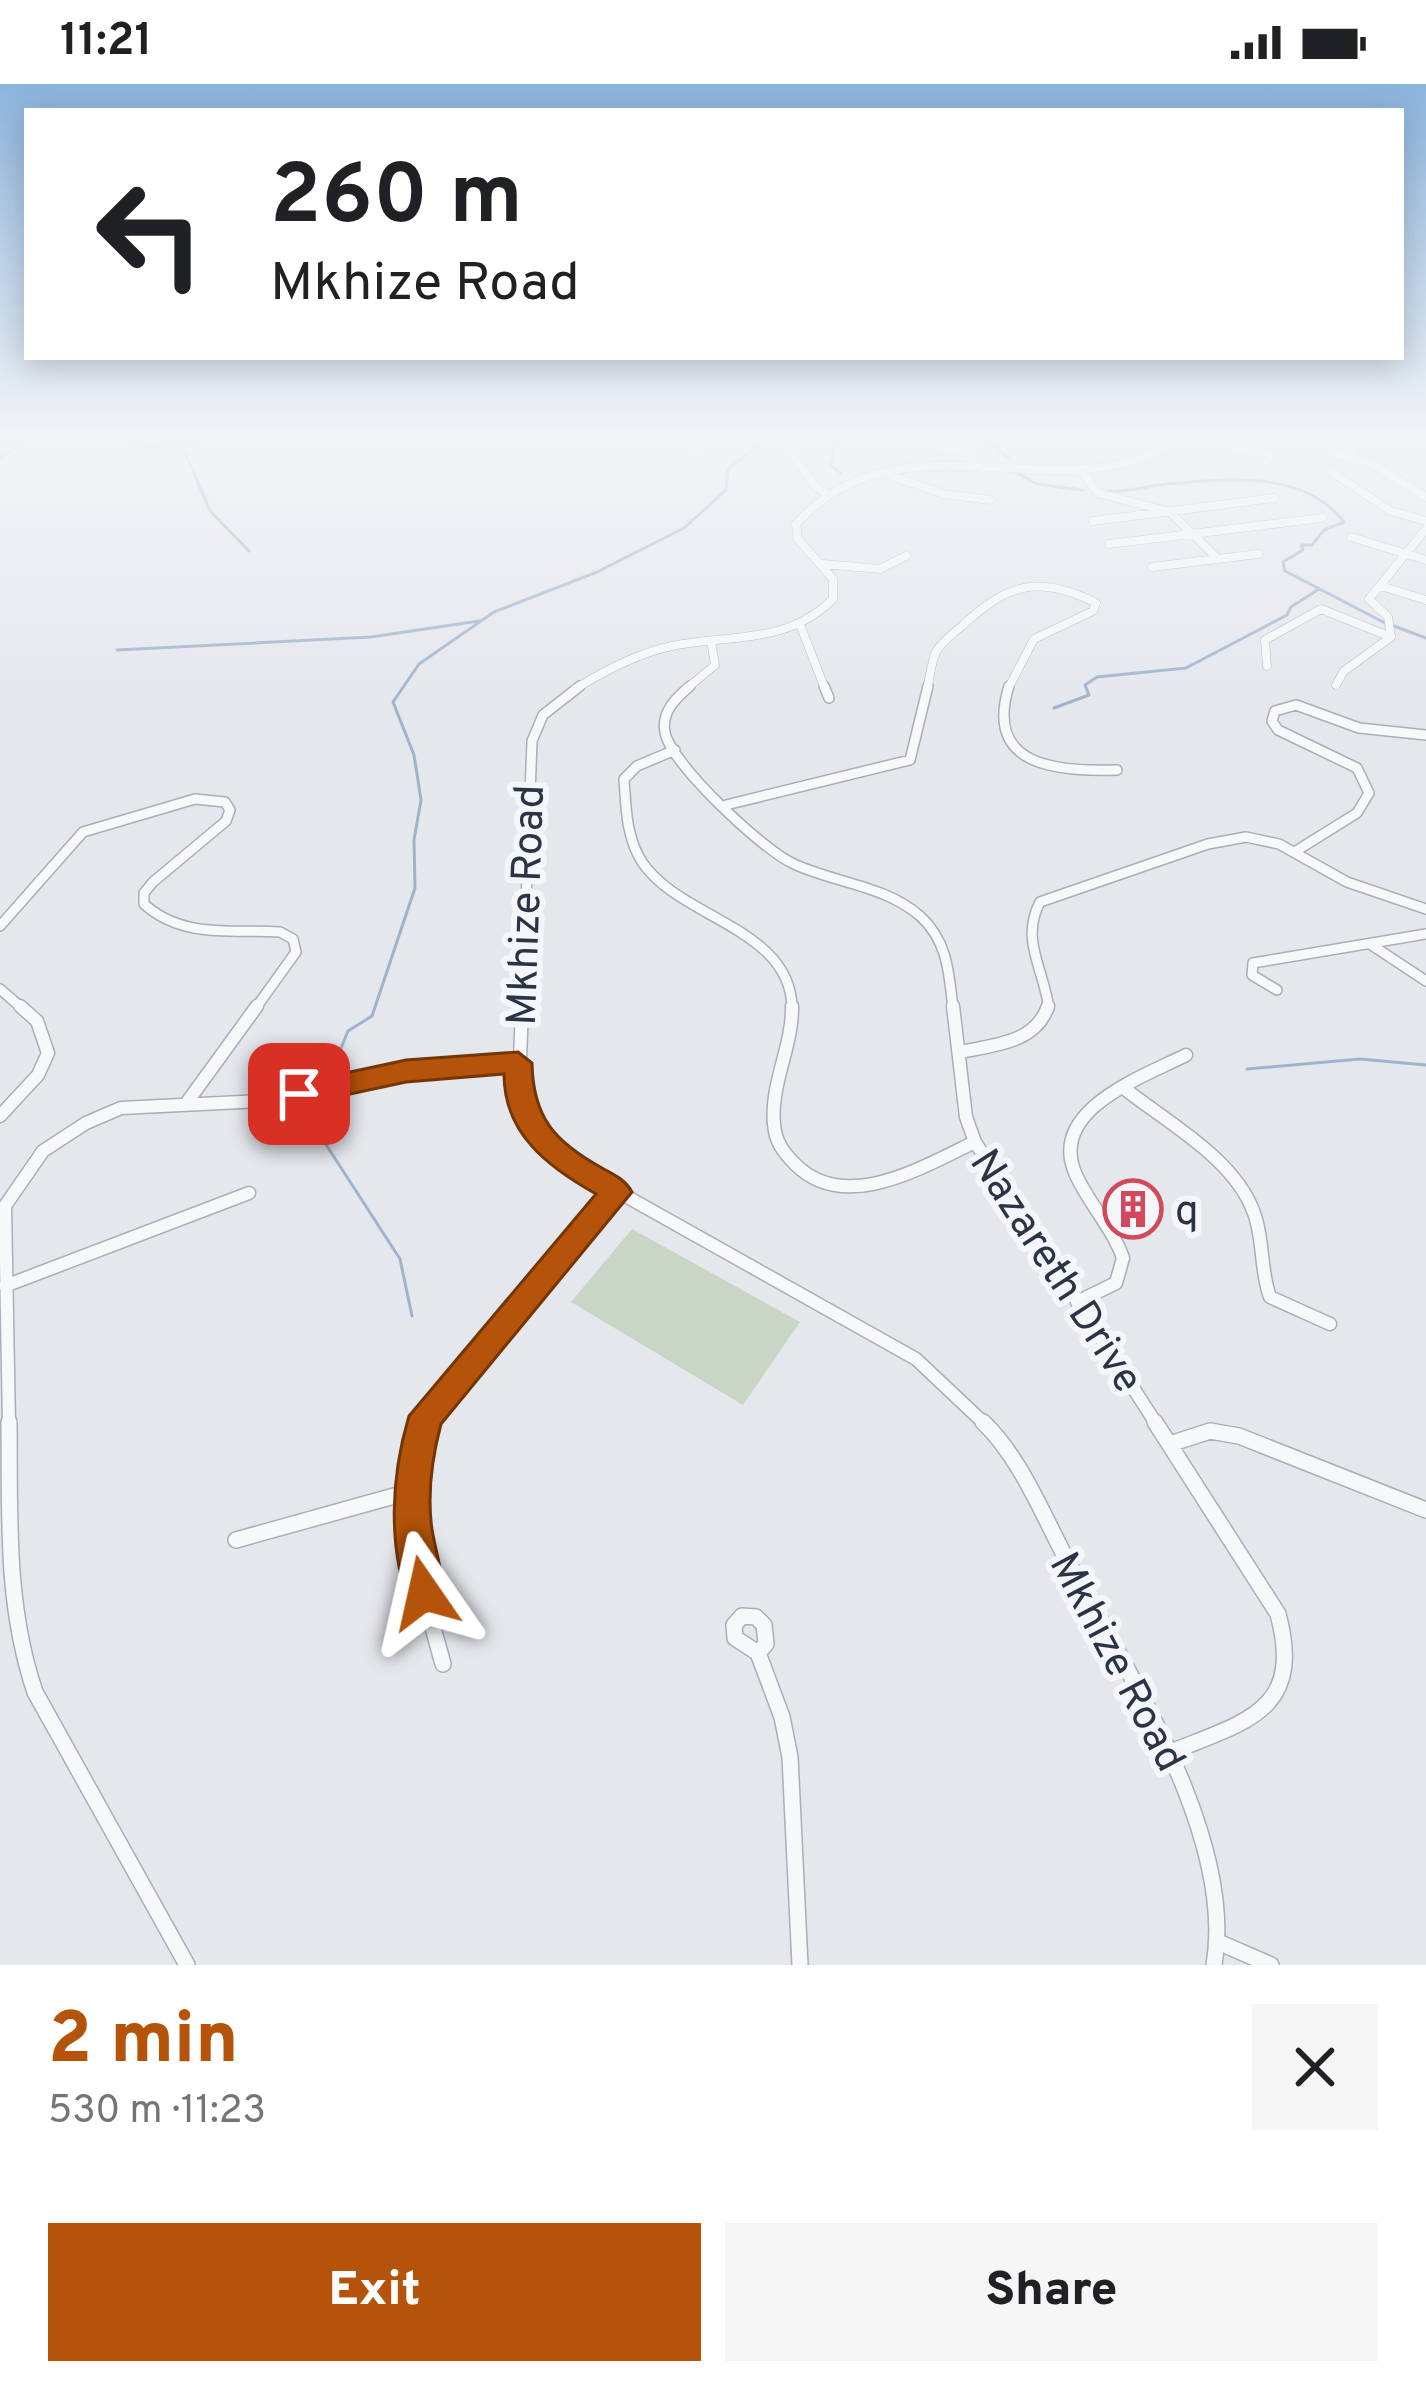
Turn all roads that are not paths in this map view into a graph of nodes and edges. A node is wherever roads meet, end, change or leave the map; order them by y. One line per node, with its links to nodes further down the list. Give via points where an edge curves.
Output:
1 (797, 529): 13 (street)
2 (1188, 529): 5 (street)
3 (1271, 529): 5 (street)
4 (1423, 529): 9 (street)
5 (1194, 535): 7 (street); 11 (street)
6 (1351, 537): 9 (street)
7 (1109, 544)
8 (1258, 554): 11 (street)
9 (1404, 554): 12 (street); 15 (street)
10 (905, 556): 13 (street, via 880,569)
11 (1218, 559): 14 (street)
12 (1426, 560)
13 (821, 564): 17 (street, via 833,599)
14 (1152, 567)
15 (1381, 586): 16 (street); 18 (street, via 1370,597 1388,617)
16 (1426, 600)
17 (801, 627): 19 (street, Mkhize Road); 22 (street)
18 (1391, 637): 20 (street, via 1321,609 1265,640); 21 (street)
19 (711, 641): 24 (street, via 715,665 663,719); 37 (street, Mkhize Road, via 636,658 556,703 535,728)
20 (1267, 665)
21 (1336, 685)
22 (829, 698)
23 (1426, 735): 27 (street, via 1359,728 1296,704 1275,711 1278,730 1357,768 1369,793 1361,811)
24 (674, 750): 26 (street, Nazareth Drive); 41 (street, via 624,779 628,828 638,856 666,889 756,946 787,980 791,1020 770,1122 779,1147 814,1178 858,1186)
25 (1117, 770): 26 (street, via 1035,762 1017,751 998,720 1030,644 1096,603 1014,587 994,596 934,657 910,760)
26 (726, 805): 35 (street, Nazareth Drive, via 778,856 898,902 933,928 947,956)
27 (1296, 851): 28 (street, via 1347,882); 35 (street, via 1261,839 1225,840 1049,897 1028,924 1052,993 1041,1023 1021,1039)
28 (1426, 909)
29 (0, 926): 39 (street, via 83,832 195,800 225,802 226,821 153,882 144,904 190,929 280,932 296,952)
30 (1426, 934): 31 (street)
31 (1370, 944): 32 (street); 34 (street, via 1253,963 1252,975)
32 (1426, 981)
33 (0, 989): 40 (street, via 37,1021 49,1053)
34 (1277, 990)
35 (960, 1052): 41 (street, Nazareth Drive)
36 (1186, 1055): 38 (street)
37 (518, 1063): 39 (street, via 422,1069 260,1101); 42 (street, Mkhize Road, via 531,1129)
38 (1125, 1088): 46 (street, via 1087,1112 1070,1135 1073,1169 1124,1258 1116,1283); 47 (street, via 1246,1195 1266,1292)
39 (188, 1101): 44 (street, via 122,1108 74,1130 32,1163)
40 (0, 1116)
41 (974, 1142): 46 (street, Nazareth Drive)
42 (616, 1192): 49 (street, via 431,1407); 54 (street, Mkhize Road, via 916,1358 966,1402 1021,1476)
43 (249, 1193): 45 (street)
44 (3, 1206): 45 (street)
45 (5, 1286): 56 (street, via 18,1642 35,1692)
46 (1077, 1302): 48 (street, Nazareth Drive)
47 (1330, 1324)
48 (1170, 1444): 50 (street, via 1210,1431 1239,1436); 54 (street, Nazareth Drive, via 1278,1614 1288,1660 1266,1709)
49 (412, 1491): 51 (street); 53 (street, via 413,1538)
50 (1426, 1510)
51 (236, 1540)
52 (758, 1653): 57 (street, via 790,1757)
53 (442, 1664)
54 (1171, 1752): 55 (street, Mkhize Road, via 1208,1863)
55 (1218, 1942): 58 (street, Mkhize Road); 59 (street)
56 (187, 1965)
57 (800, 1965)
58 (1214, 1965)
59 (1271, 1965)

